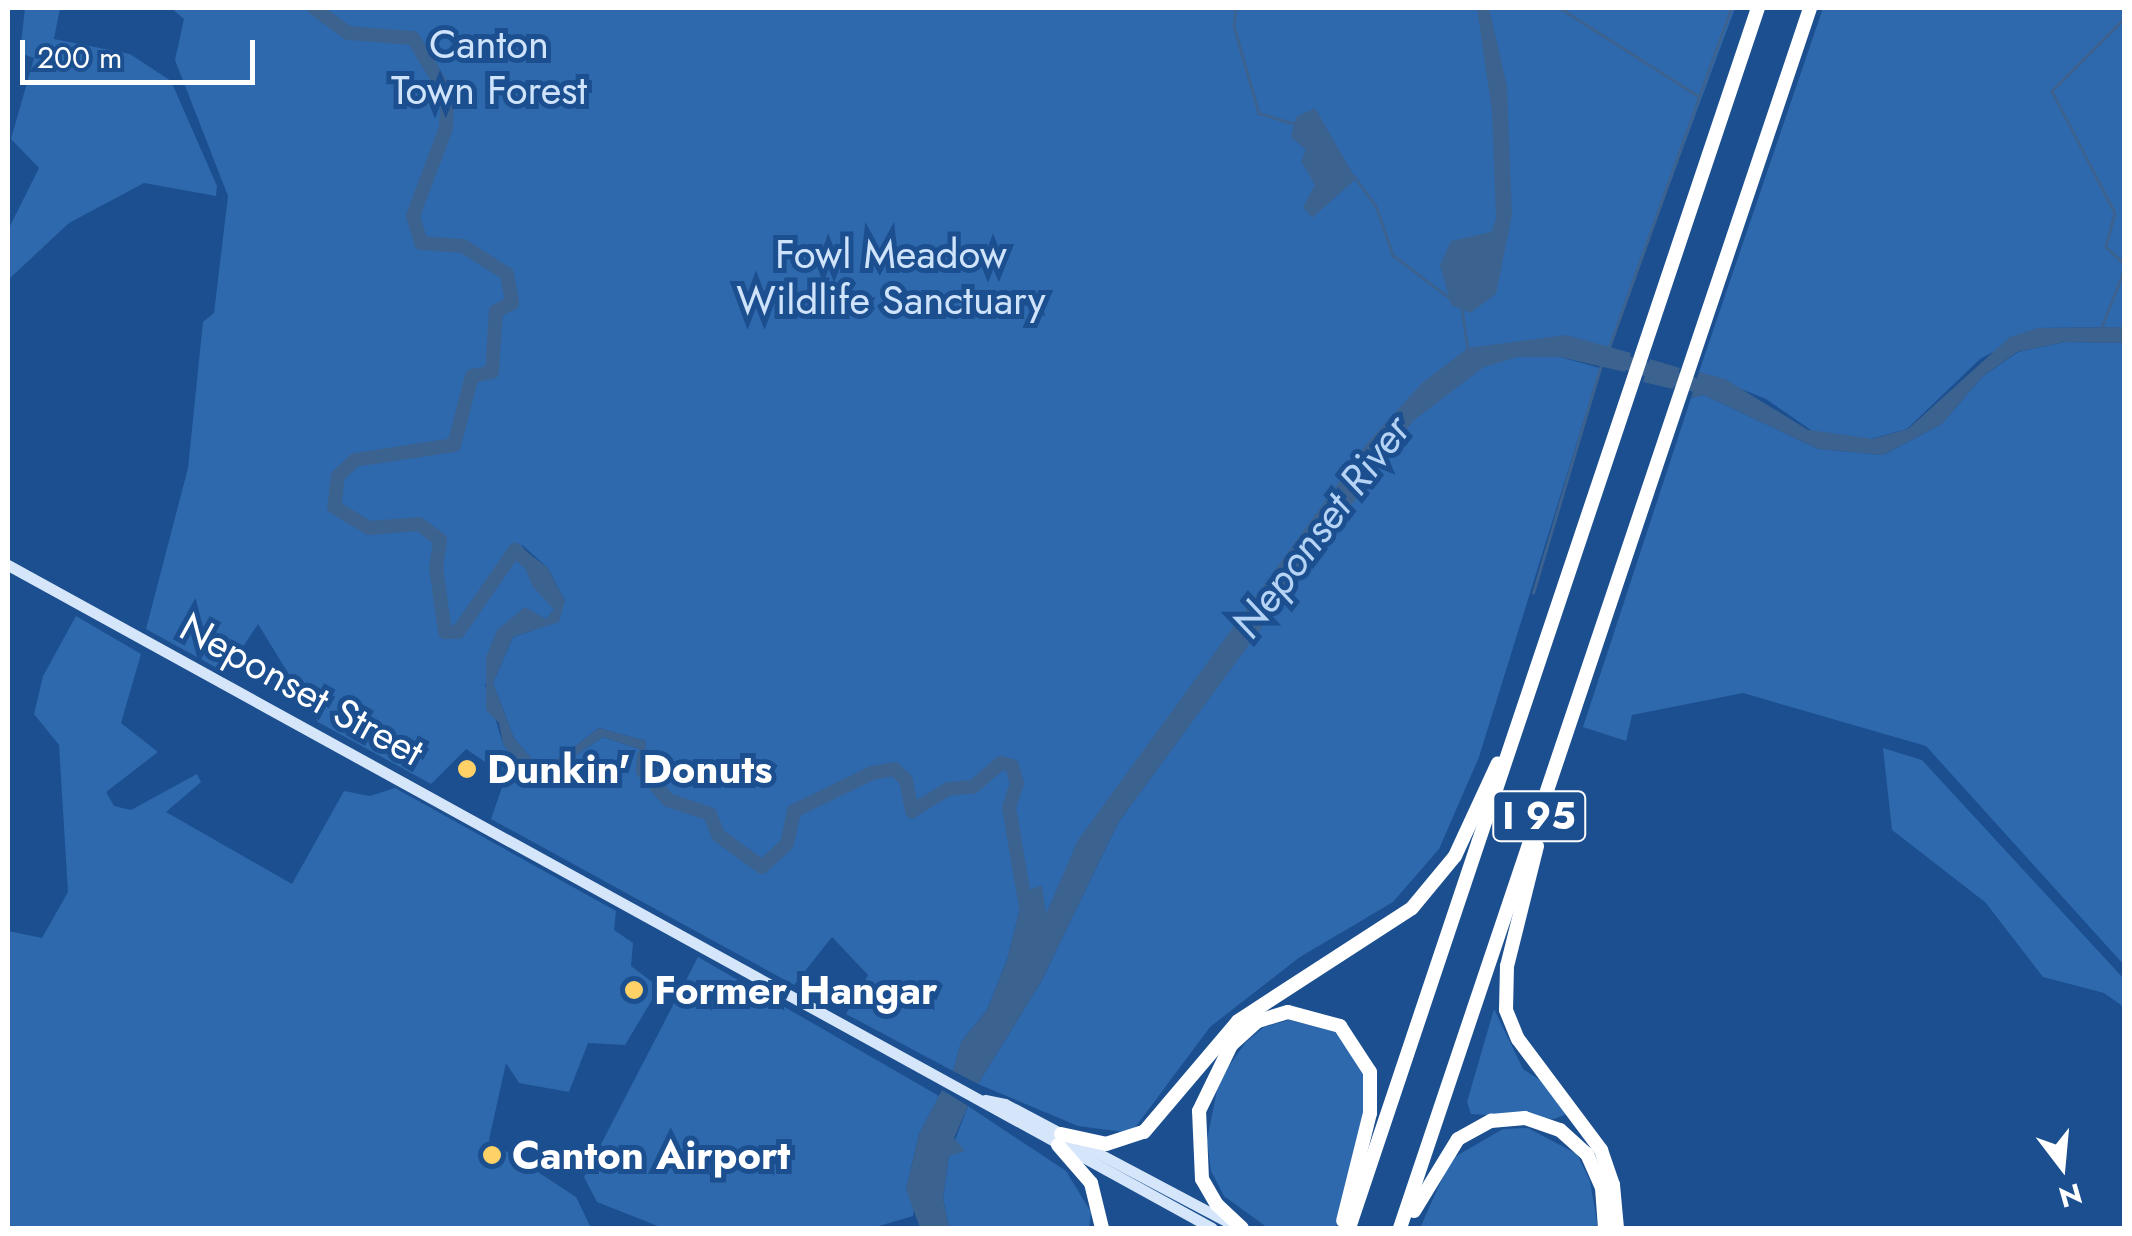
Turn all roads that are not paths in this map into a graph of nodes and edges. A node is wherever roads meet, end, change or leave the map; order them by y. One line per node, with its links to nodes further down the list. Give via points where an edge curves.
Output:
1 (1758, 8): 4 (highway, I 95)
2 (1810, 8): 5 (highway, I 95)
3 (8, 565): 6 (main road, Neponset Street)
4 (1522, 714): 6 (highway, via 1455,856 1412,908 1238,1021 1144,1132 1106,1144); 11 (highway, I 95)
5 (1548, 788): 12 (highway, I 95); 14 (highway, via 1507,966 1505,1005 1518,1039 1601,1150)
6 (1059, 1140): 7 (highway, via 1093,1187); 8 (main road, Neponset Street); 9 (main road, Neponset Street)
7 (1102, 1228)
8 (1212, 1228)
9 (1241, 1228): 10 (highway, via 1217,1205 1200,1174 1200,1106 1214,1070 1239,1036 1263,1018 1294,1012 1345,1030 1370,1072 1371,1108)
10 (1340, 1228)
11 (1350, 1228)
12 (1402, 1228): 13 (highway, via 1450,1147 1476,1127 1510,1118 1550,1125 1584,1150 1602,1188)
13 (1605, 1228)
14 (1617, 1228)

